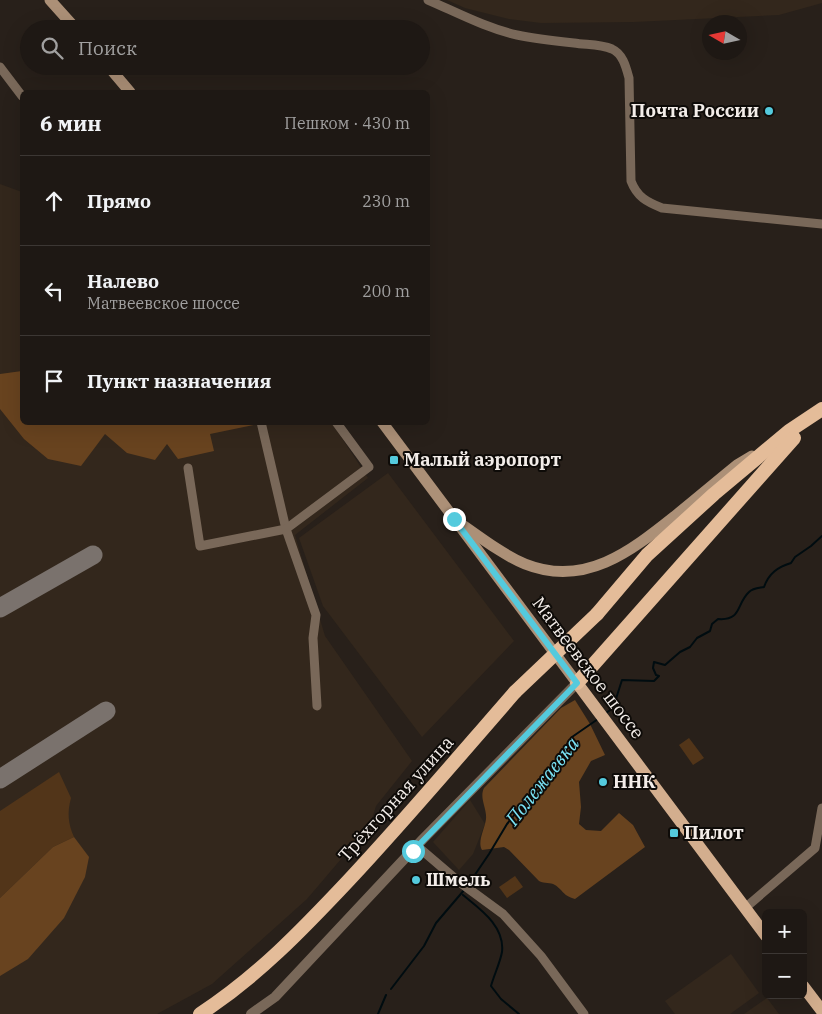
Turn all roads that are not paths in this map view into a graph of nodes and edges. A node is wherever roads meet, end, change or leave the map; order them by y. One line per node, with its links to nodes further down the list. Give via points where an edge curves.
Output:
1 (50, 0): 3 (main road)
2 (428, 0): 8 (street, via 487,26 542,39 601,46 621,57 629,78 631,181 635,191 650,203 670,209)
3 (68, 20)
4 (0, 67): 7 (street)
5 (116, 75): 6 (main road)
6 (128, 90)
7 (20, 93)
8 (822, 224)
9 (821, 415): 13 (highway)
10 (262, 425): 16 (street)
11 (338, 425): 16 (street, via 369,467)
12 (384, 425): 15 (main road, Матвеевское шоссе)
13 (792, 434): 15 (main road, via 737,465 648,538 593,568 557,571 524,564); 17 (highway); 25 (highway, Трёхгорная улица, bridge, via 714,494 647,555 597,614 515,692 402,823 303,929 257,973)
14 (188, 468): 16 (street, via 200,546)
15 (454, 519): 17 (main road, Матвеевское шоссе)
16 (286, 529): 18 (street, via 316,615 313,638)
17 (577, 683): 20 (street); 21 (main road, Матвеевское шоссе)
18 (317, 706)
19 (822, 808): 21 (street, via 815,848)
20 (417, 846): 26 (street, via 275,997); 27 (street, via 503,914 552,970)
21 (745, 908): 22 (main road, Матвеевское шоссе)
22 (762, 931)
23 (807, 991): 24 (main road)
24 (822, 1011)
25 (200, 1014)
26 (252, 1014)
27 (584, 1014)

